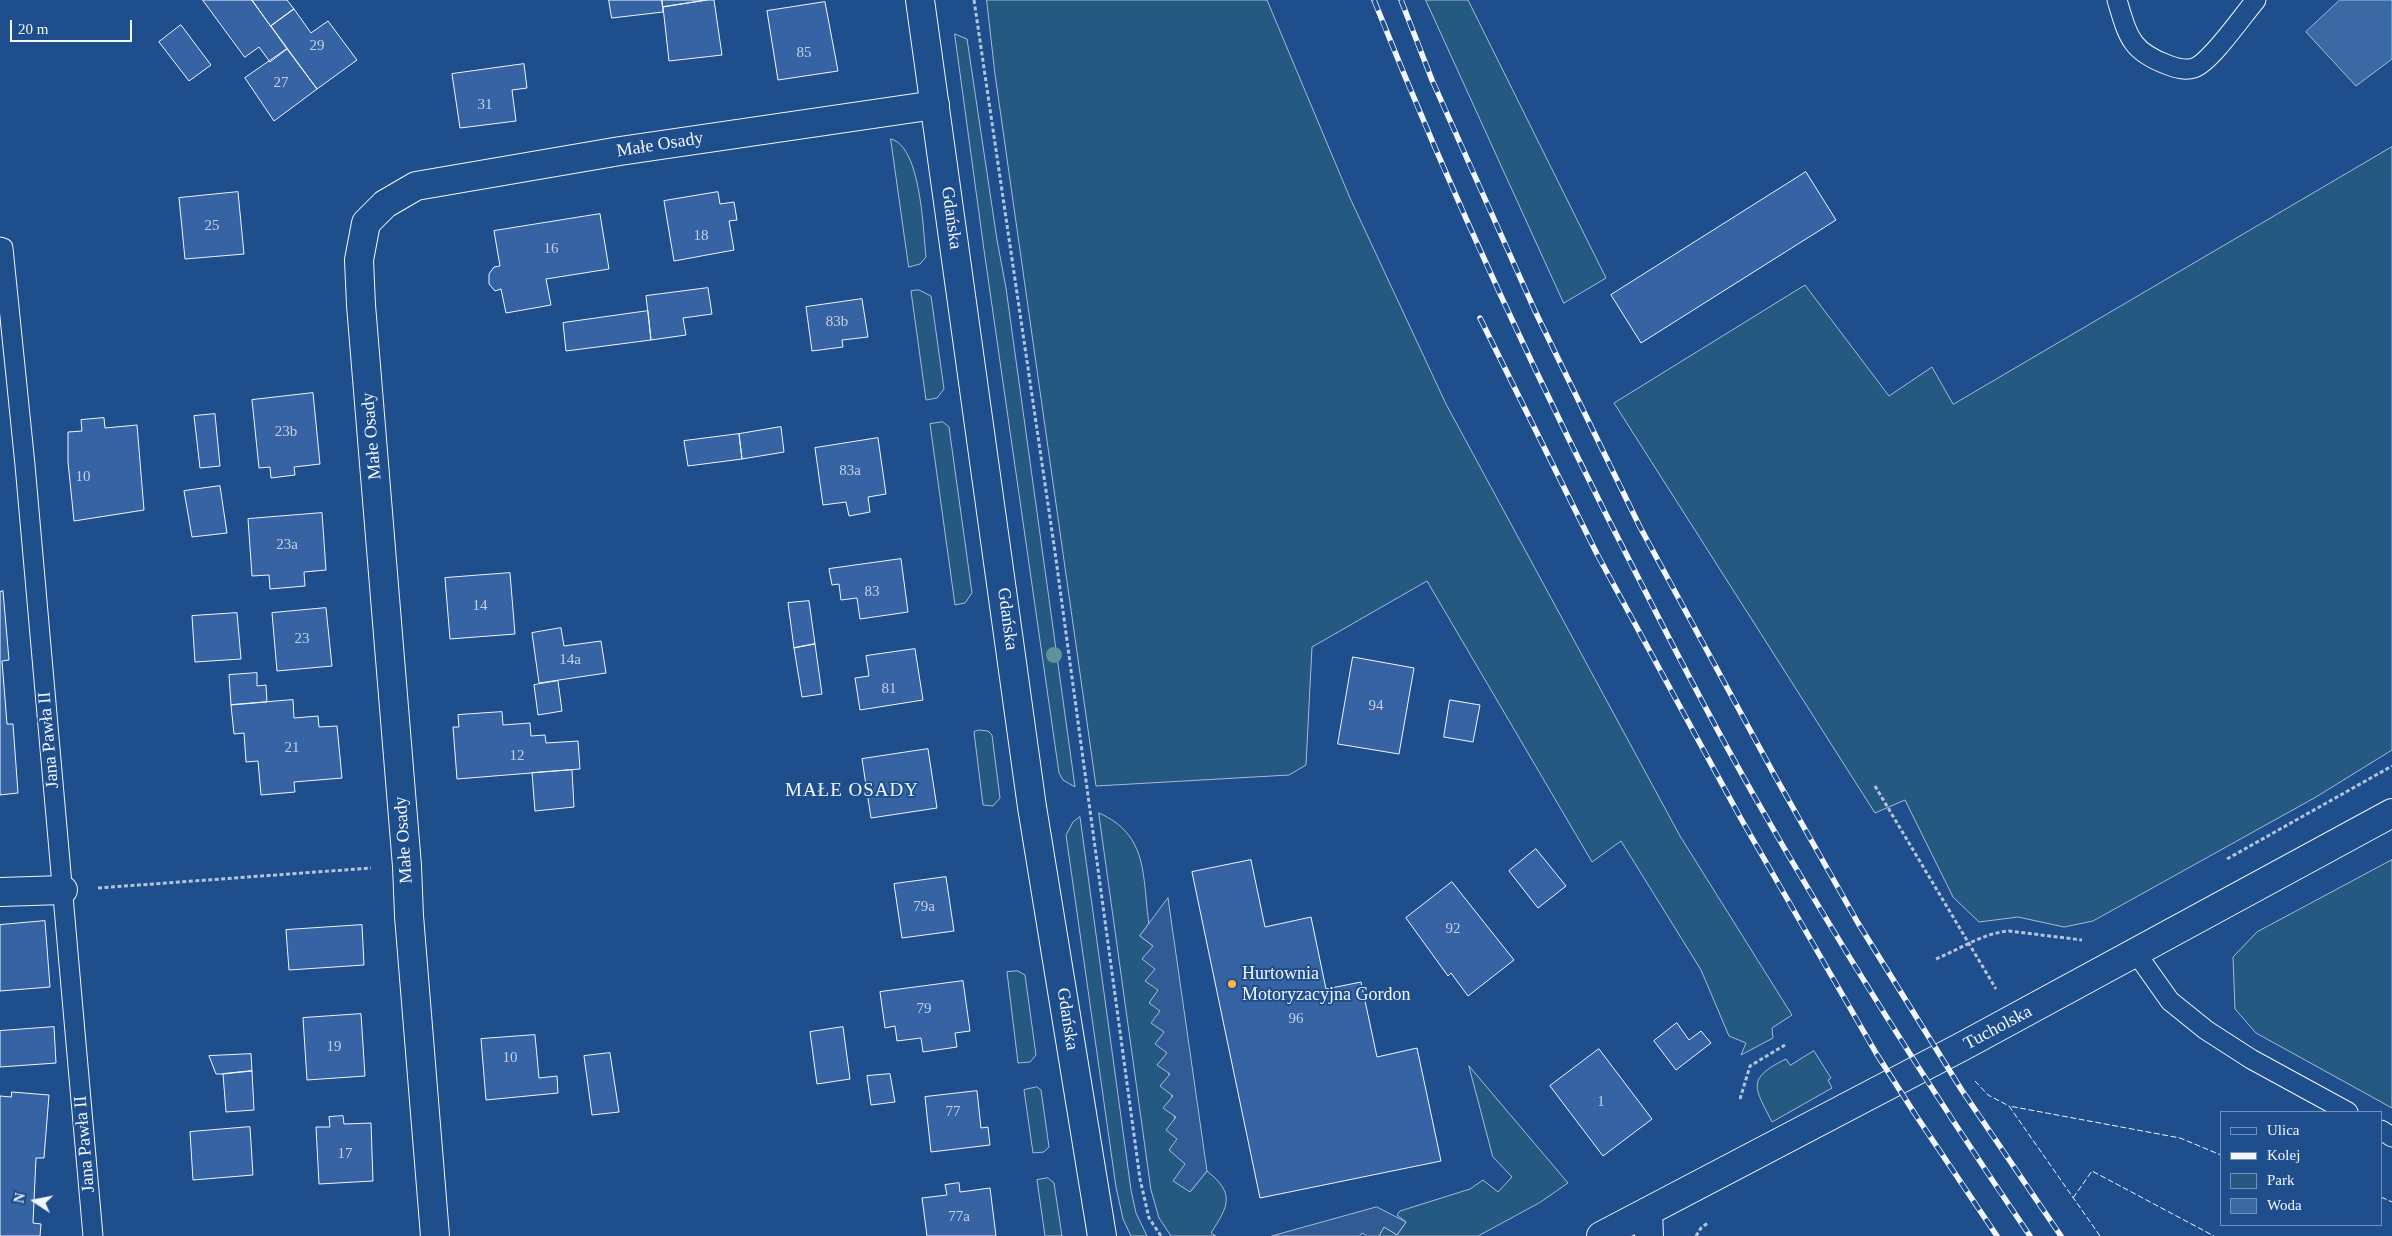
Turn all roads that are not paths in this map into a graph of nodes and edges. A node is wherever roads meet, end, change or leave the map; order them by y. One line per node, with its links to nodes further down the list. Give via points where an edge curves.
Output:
1 (920, 0): 4 (main road, Gdańska)
2 (2116, 0): 3 (lane, via 2130,39 2147,57 2180,69 2194,68 2210,56)
3 (2256, 0)
4 (935, 105): 13 (main road, Małe Osady, via 620,151 416,186 385,204 366,222 359,260 361,305); 14 (main road, Gdańska, via 1032,807)
5 (0, 247): 7 (lane, Jana Pawła II, via 3,248 25,465)
6 (2392, 813): 9 (main road, Tucholska)
7 (63, 890): 8 (main road); 12 (lane, Jana Pawła II)
8 (0, 892)
9 (2136, 953): 10 (lane, via 2170,1001 2206,1030 2251,1059); 11 (main road, Tucholska, via 1767,1148)
10 (2346, 1111)
11 (1649, 1224): 15 (main road, Tucholska)
12 (93, 1236)
13 (435, 1236)
14 (1102, 1236)
15 (1601, 1236)

